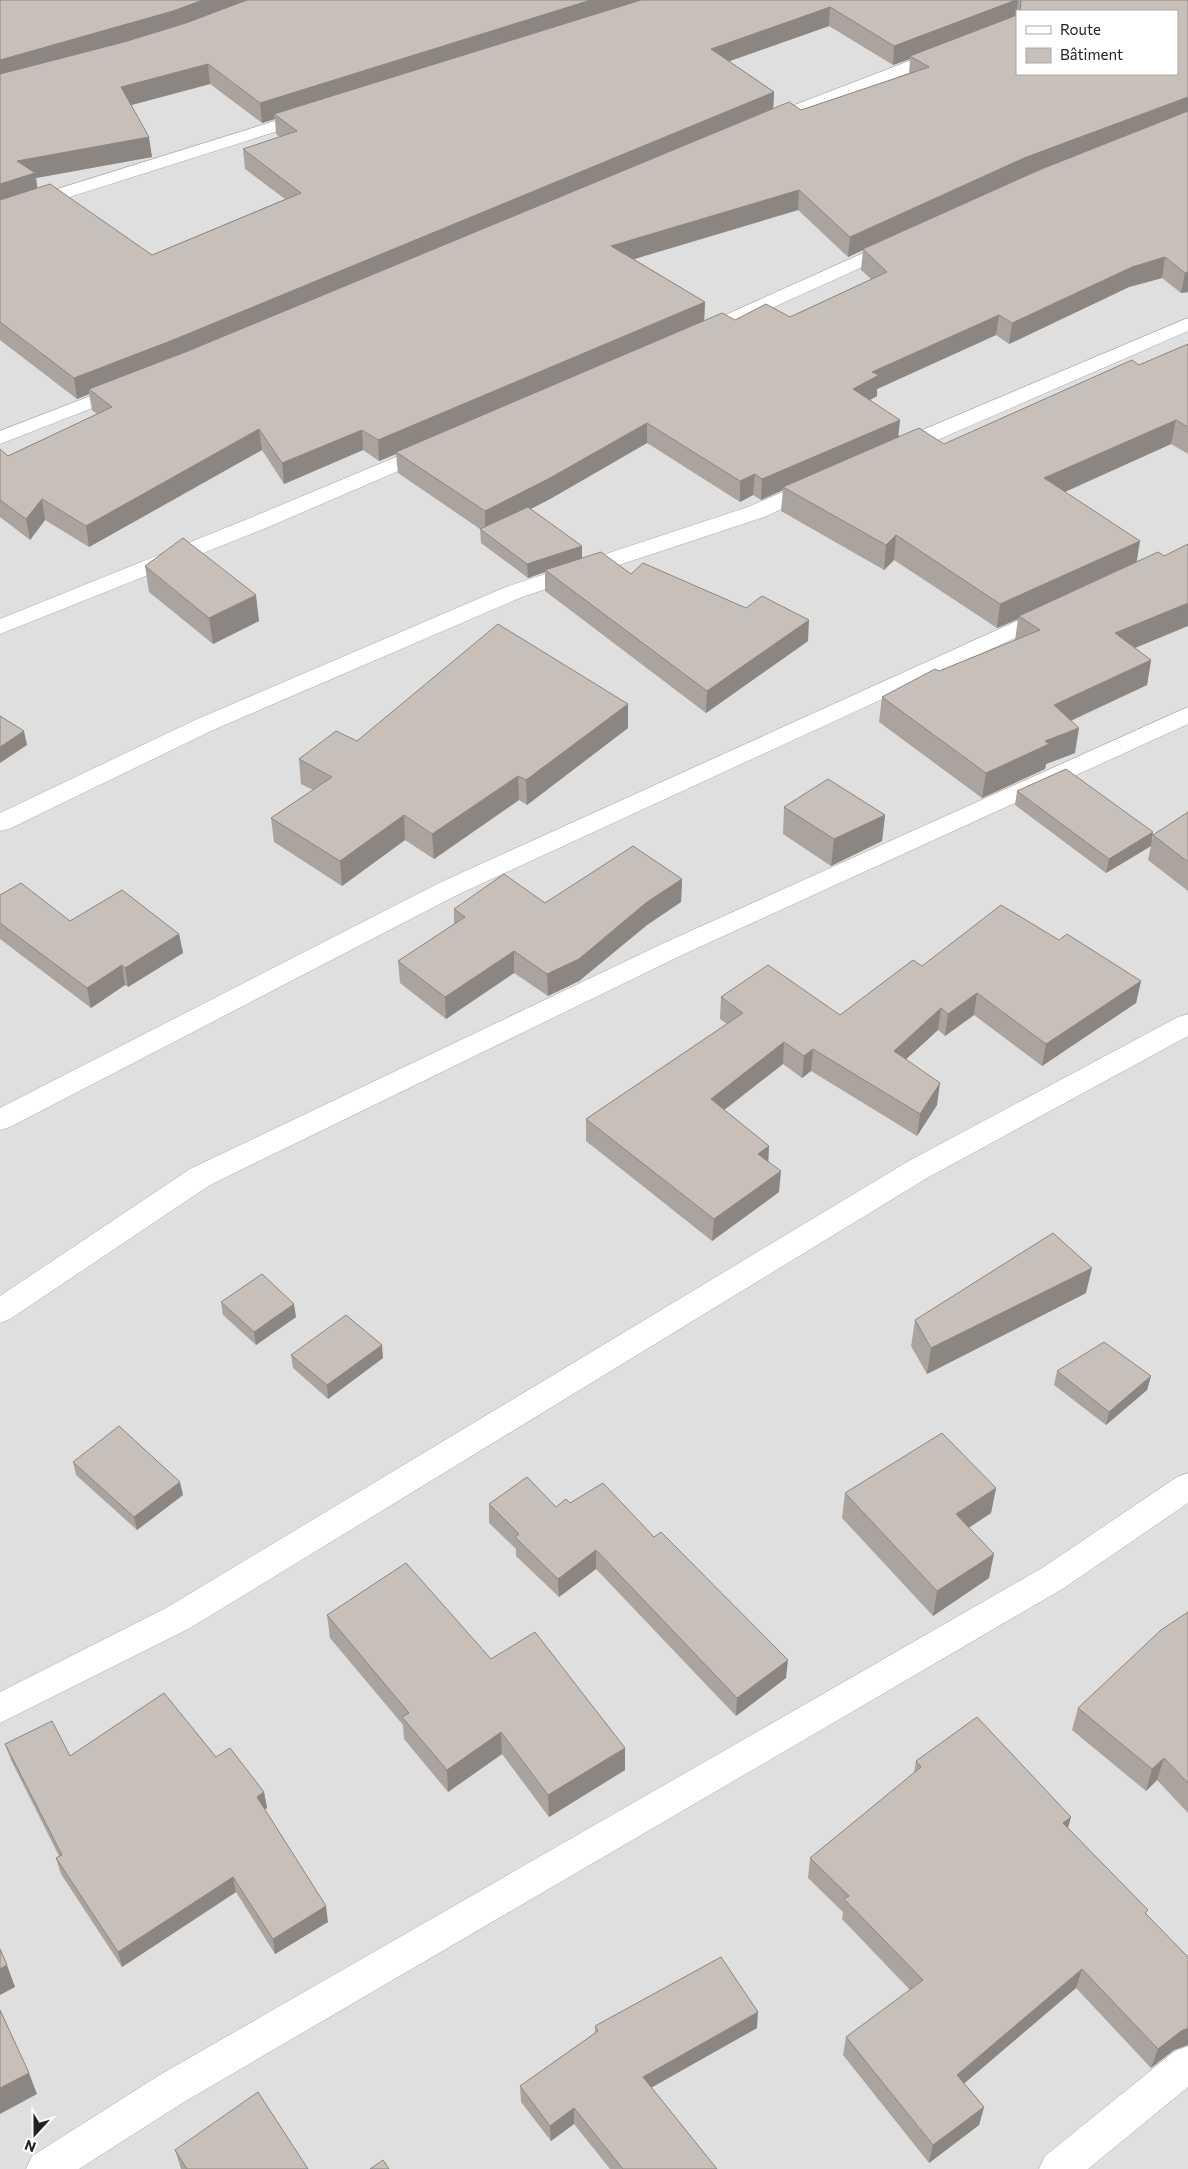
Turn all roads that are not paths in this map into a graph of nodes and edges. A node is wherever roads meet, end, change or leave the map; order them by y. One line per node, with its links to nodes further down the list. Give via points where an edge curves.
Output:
1 (962, 46): 3 (street)
2 (331, 109): 4 (street)
3 (744, 131)
4 (0, 213)
5 (911, 238): 7 (street)
6 (1188, 324): 11 (street)
7 (684, 340)
8 (137, 384): 9 (street)
9 (0, 438)
10 (449, 441): 14 (street, via 258,523)
11 (877, 458)
12 (834, 477): 16 (street, via 756,512 514,592 204,725)
13 (1075, 602): 18 (street, via 448,889)
14 (0, 627)
15 (1188, 715): 19 (street, via 673,949 200,1177)
16 (0, 822)
17 (1188, 1024): 21 (street, via 917,1170 178,1618)
18 (0, 1120)
19 (0, 1311)
20 (1188, 1486): 23 (street, via 1053,1578 171,2090)
21 (0, 1708)
22 (1188, 2064): 24 (street)
23 (45, 2169)
24 (1058, 2169)

